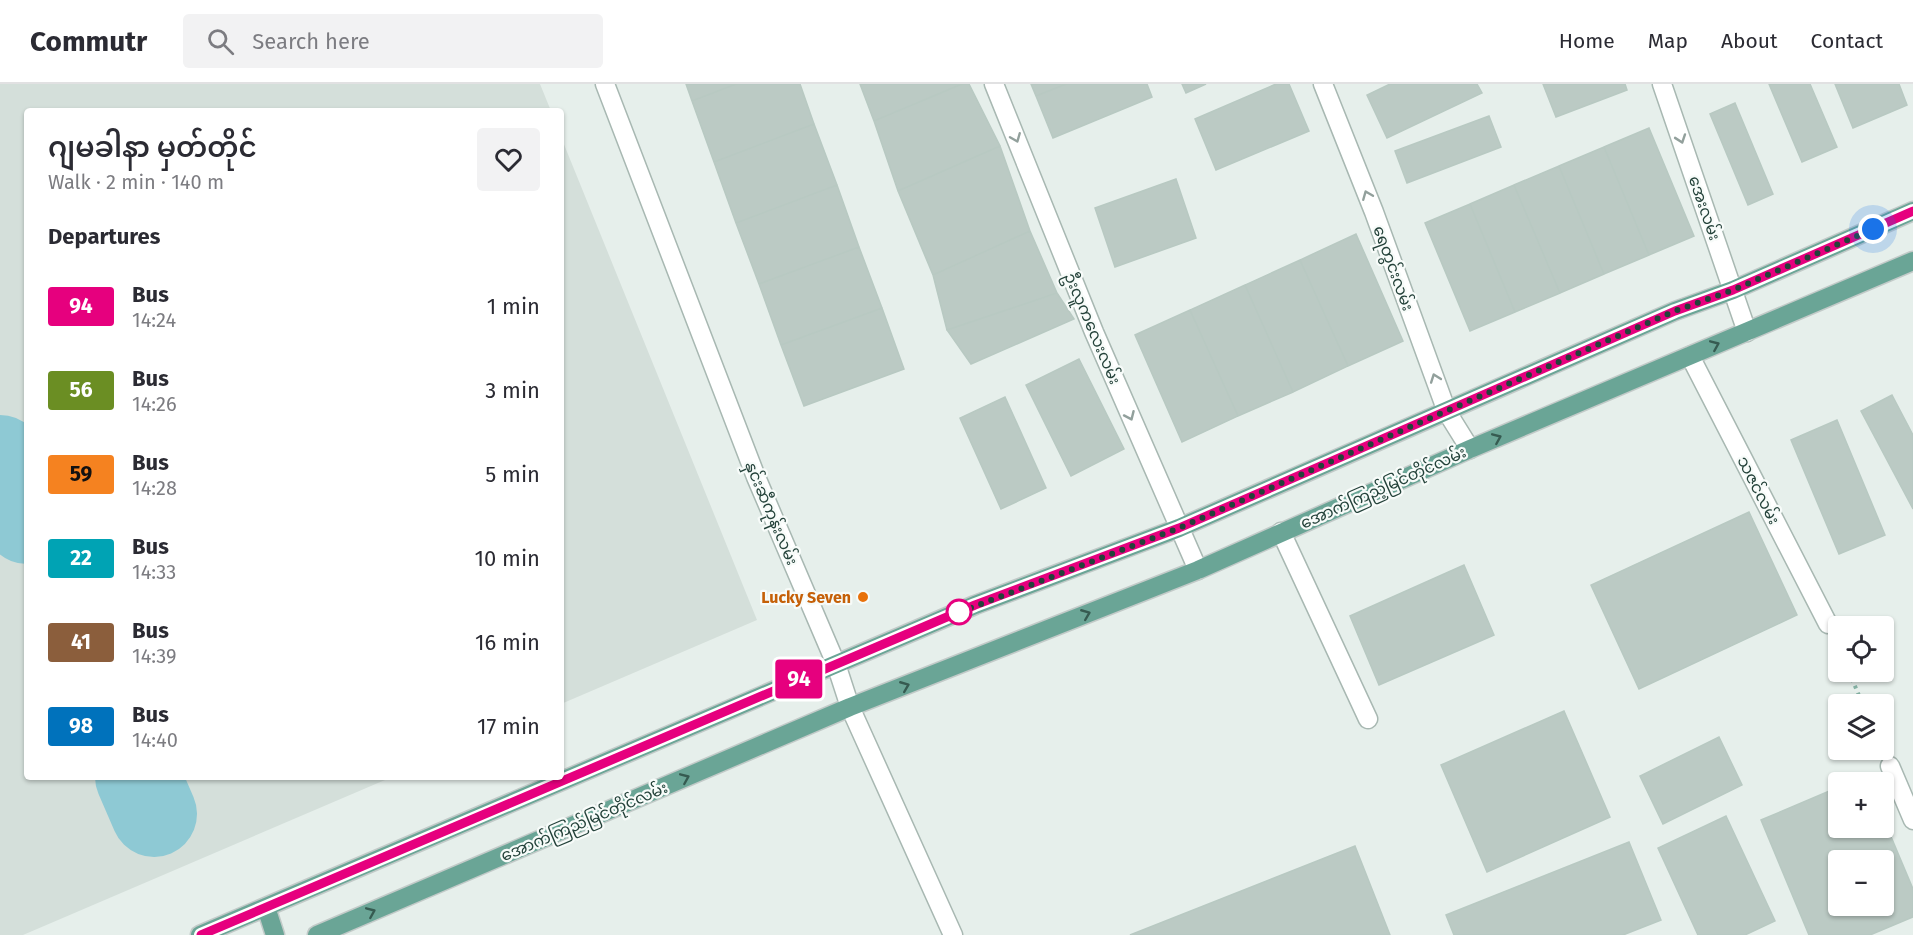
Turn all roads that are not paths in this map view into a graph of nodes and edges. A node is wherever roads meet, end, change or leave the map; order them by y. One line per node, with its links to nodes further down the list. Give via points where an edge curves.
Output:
1 (605, 84): 16 (street, နှင်းဆီကုန်းလမ်း, via 756,477)
2 (994, 84): 12 (street, ဦးလူကလေးလမ်း, one-way to 12, via 1094,332)
3 (1323, 84): 10 (street, ရေတွင်းလမ်း, one-way to 3)
4 (1662, 84): 7 (street, အေးလမ်း, one-way to 7)
5 (1913, 211): 7 (main road)
6 (1913, 261): 8 (main road, အောက်ကြည့်မြင်တိုင်လမ်း)
7 (1733, 290): 8 (street, အေးလမ်း); 10 (main road, via 1675,311)
8 (1747, 332): 9 (main road, အောက်ကြည့်မြင်တိုင်လမ်း, one-way to 8)
9 (1690, 356): 11 (main road, အောက်ကြည့်မြင်တိုင်လမ်း, one-way to 9); 15 (street, သဇင်လမ်း)
10 (1447, 412): 11 (street, ရေတွင်းလမ်း); 12 (main road)
11 (1470, 449): 13 (main road, အောက်ကြည့်မြင်တိုင်လမ်း)
12 (1179, 528): 14 (street, ဦးလူကလေးလမ်း); 16 (main road, via 975,605)
13 (1281, 532): 14 (main road, အောက်ကြည့်မြင်တိုင်လမ်း); 18 (street)
14 (1198, 570): 17 (main road, အောက်ကြည့်မြင်တိုင်လမ်း, one-way to 14)
15 (1828, 624)
16 (836, 664): 17 (street, နှင်းဆီကုန်းလမ်း); 20 (main road)
17 (850, 707): 26 (main road, အောက်ကြည်မြင်တိုင်လမ်း, one-way to 17); 27 (street, နှင်းဆီကုန်းလမ်း)
18 (1368, 719)
19 (1890, 766): 22 (street)
20 (564, 780)
21 (564, 780): 23 (main road)
22 (1913, 820)
23 (266, 907): 24 (main road); 25 (main road)
24 (201, 935)
25 (275, 935)
26 (317, 935)
27 (953, 935)

